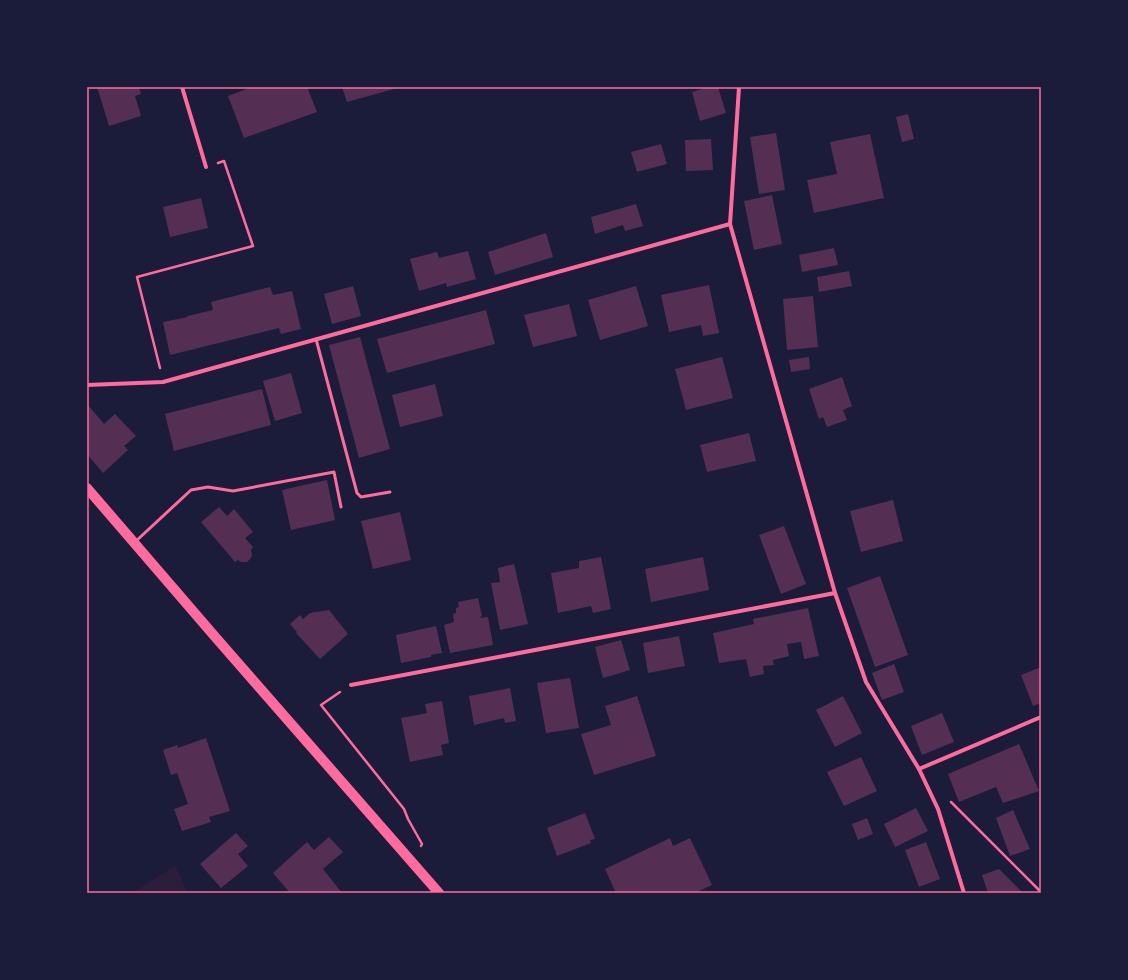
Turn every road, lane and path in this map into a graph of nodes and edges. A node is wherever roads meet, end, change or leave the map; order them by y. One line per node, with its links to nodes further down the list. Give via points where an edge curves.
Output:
1 (182, 87): 3 (street)
2 (739, 87): 4 (street)
3 (206, 167): 6 (path, via 224,161 253,246 137,277)
4 (730, 224): 5 (street); 12 (street)
5 (316, 339): 6 (street); 9 (lane, via 357,493 362,497)
6 (163, 382): 7 (street)
7 (87, 385)
8 (87, 488): 11 (main road)
9 (390, 492)
10 (341, 507): 11 (lane, via 334,472 233,491 208,487 191,490)
11 (134, 543): 17 (main road)
12 (835, 593): 13 (street); 15 (street, via 866,682)
13 (351, 685): 17 (path, via 321,705 404,809 422,844)
14 (1041, 717): 15 (street)
15 (919, 769): 20 (street, via 938,809)
16 (947, 797): 18 (path)
17 (418, 869): 19 (main road)
18 (1041, 892)
19 (439, 893)
20 (964, 893)

